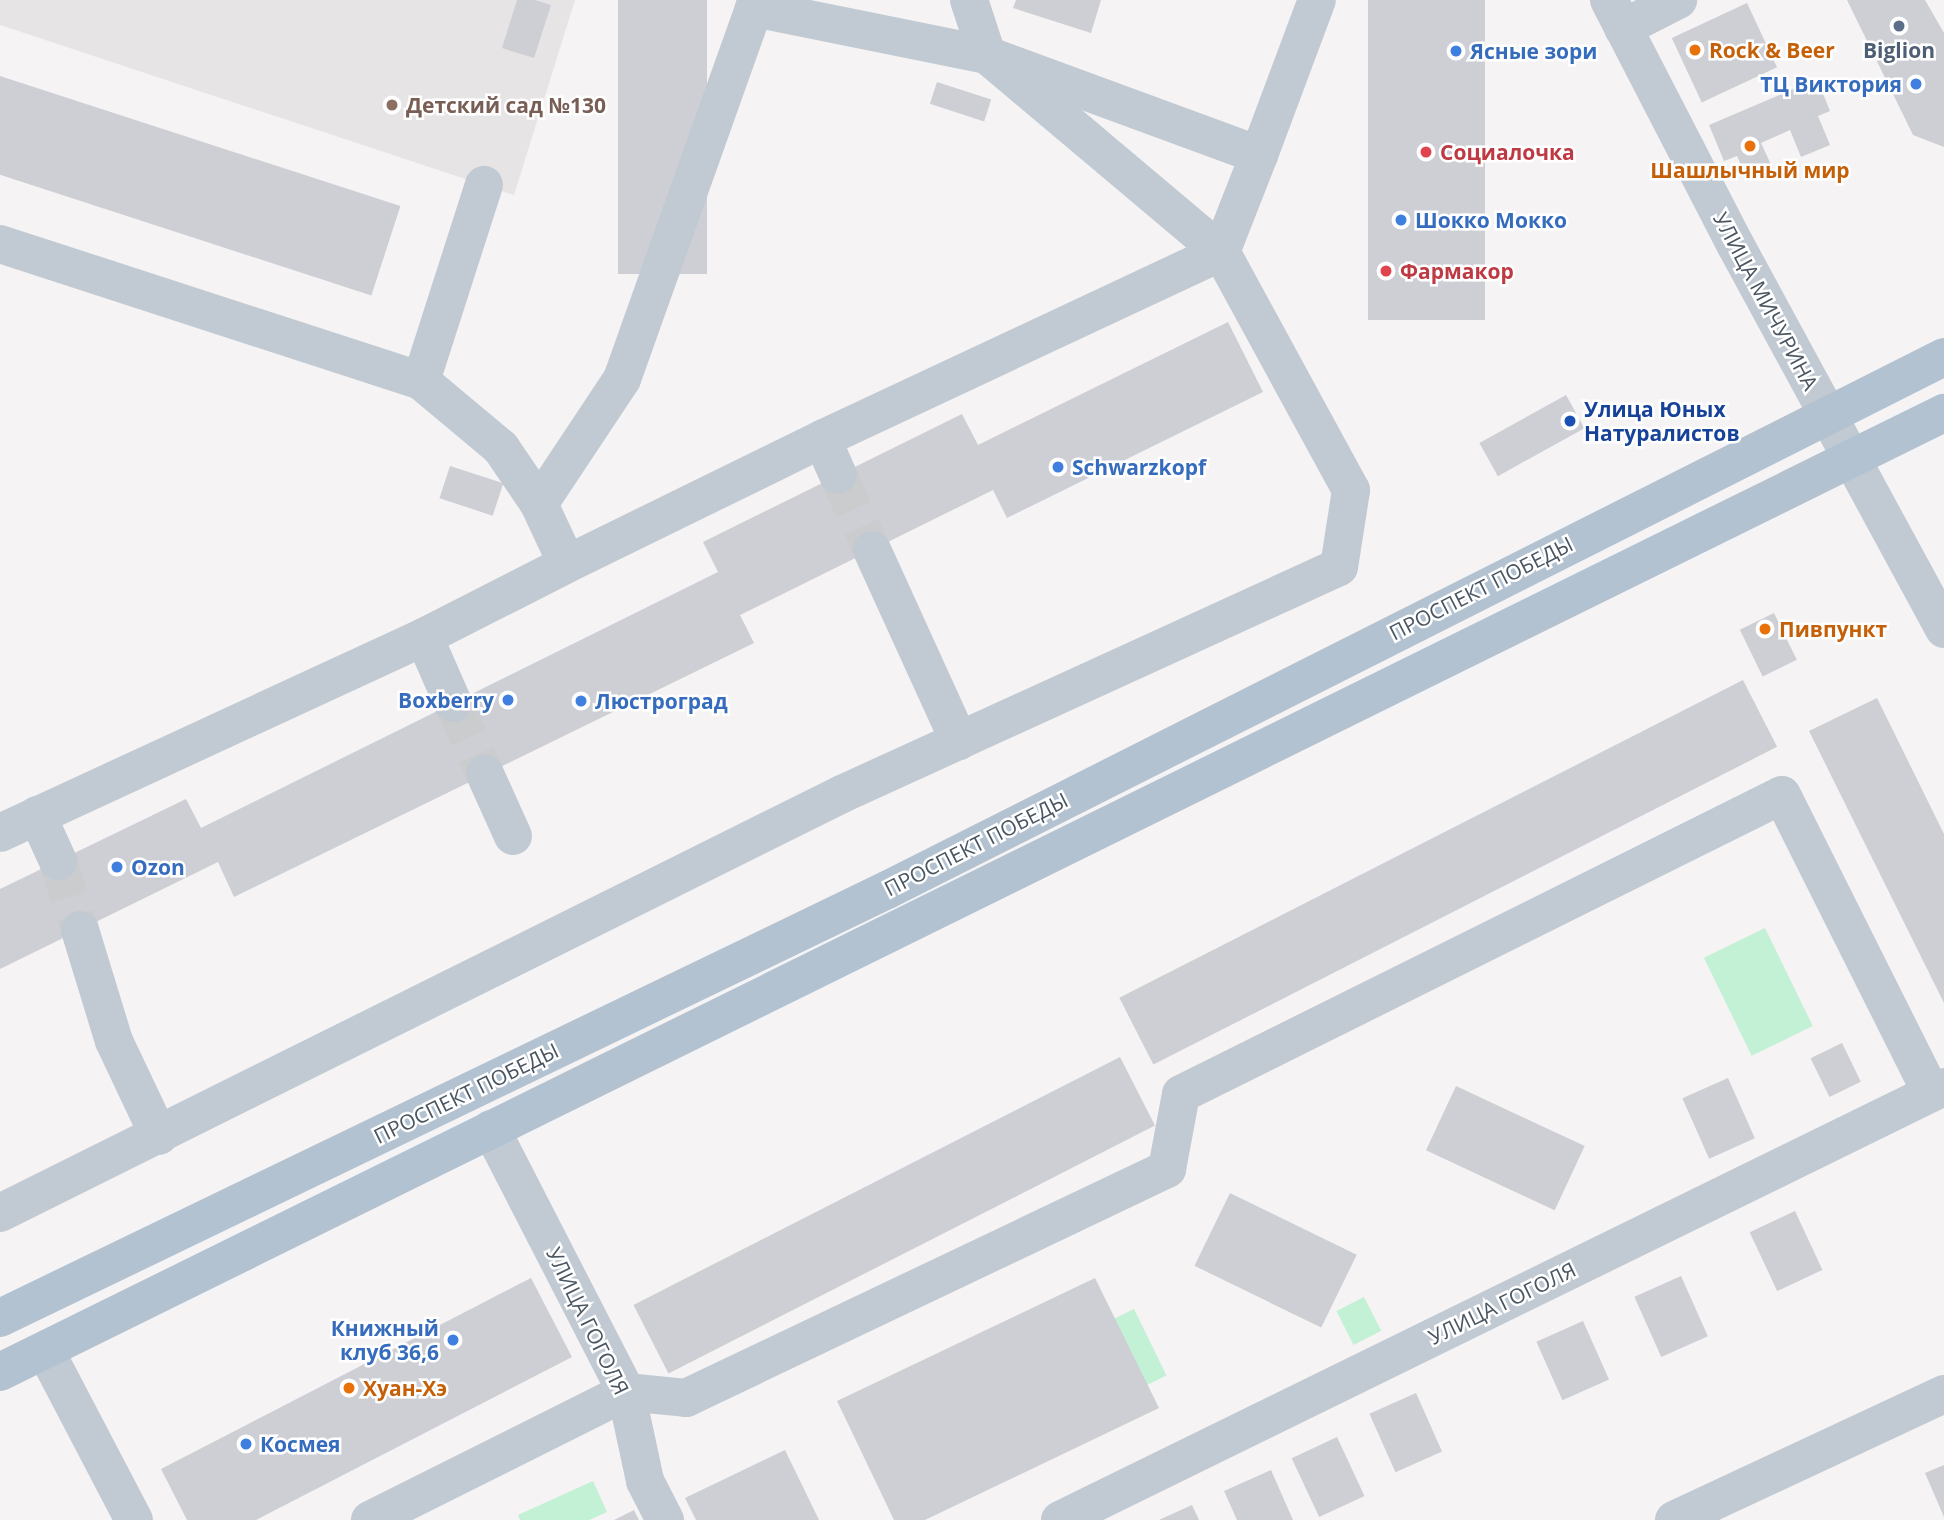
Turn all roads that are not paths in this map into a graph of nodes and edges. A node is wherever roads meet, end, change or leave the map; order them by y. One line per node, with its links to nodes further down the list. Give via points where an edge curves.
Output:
1 (969, 0): 6 (street)
2 (1317, 0): 7 (street)
3 (1678, 0): 5 (street)
4 (756, 4): 6 (street); 18 (street, via 622,379)
5 (1616, 14): 14 (street, УЛИЦА МИЧУРИНА)
6 (986, 55): 7 (street); 10 (street)
7 (1259, 155): 10 (street)
8 (484, 185): 12 (street)
9 (0, 244): 12 (street)
10 (1221, 252): 15 (street); 24 (street, via 1351,490 1339,567)
11 (1944, 357): 14 (main road, ПРОСПЕКТ ПОБЕДЫ)
12 (421, 381): 18 (street, via 500,448)
13 (1944, 413): 16 (main road, ПРОСПЕКТ ПОБЕДЫ)
14 (1828, 415): 16 (street); 35 (main road, ПРОСПЕКТ ПОБЕДЫ, via 887,890)
15 (822, 439): 17 (street); 20 (street)
16 (1851, 458): 21 (street); 32 (main road, ПРОСПЕКТ ПОБЕДЫ)
17 (838, 475)
18 (539, 504): 20 (street)
19 (872, 550): 24 (street)
20 (567, 564): 22 (street)
21 (1944, 628)
22 (424, 637): 23 (street); 26 (street)
23 (453, 703)
24 (958, 741): 33 (street, via 842,794)
25 (485, 774): 28 (street)
26 (37, 815): 27 (street); 29 (street)
27 (0, 833)
28 (513, 836)
29 (58, 861)
30 (80, 930): 33 (street, via 114,1041)
31 (1938, 1090): 38 (street, via 1782,795 1181,1094 1167,1169 686,1398); 44 (street, УЛИЦА ГОГОЛЯ)
32 (491, 1129): 36 (main road, ПРОСПЕКТ ПОБЕДЫ); 38 (street, УЛИЦА ГОГОЛЯ)
33 (159, 1136): 34 (street)
34 (0, 1213)
35 (0, 1318)
36 (45, 1350): 37 (main road, ПРОСПЕКТ ПОБЕДЫ); 41 (street)
37 (0, 1372)
38 (626, 1392): 42 (street); 43 (street, УЛИЦА ГОГОЛЯ, via 645,1481)
39 (1944, 1394): 40 (street)
40 (1698, 1515)
41 (134, 1520)
42 (370, 1520)
43 (665, 1520)
44 (1060, 1520)

